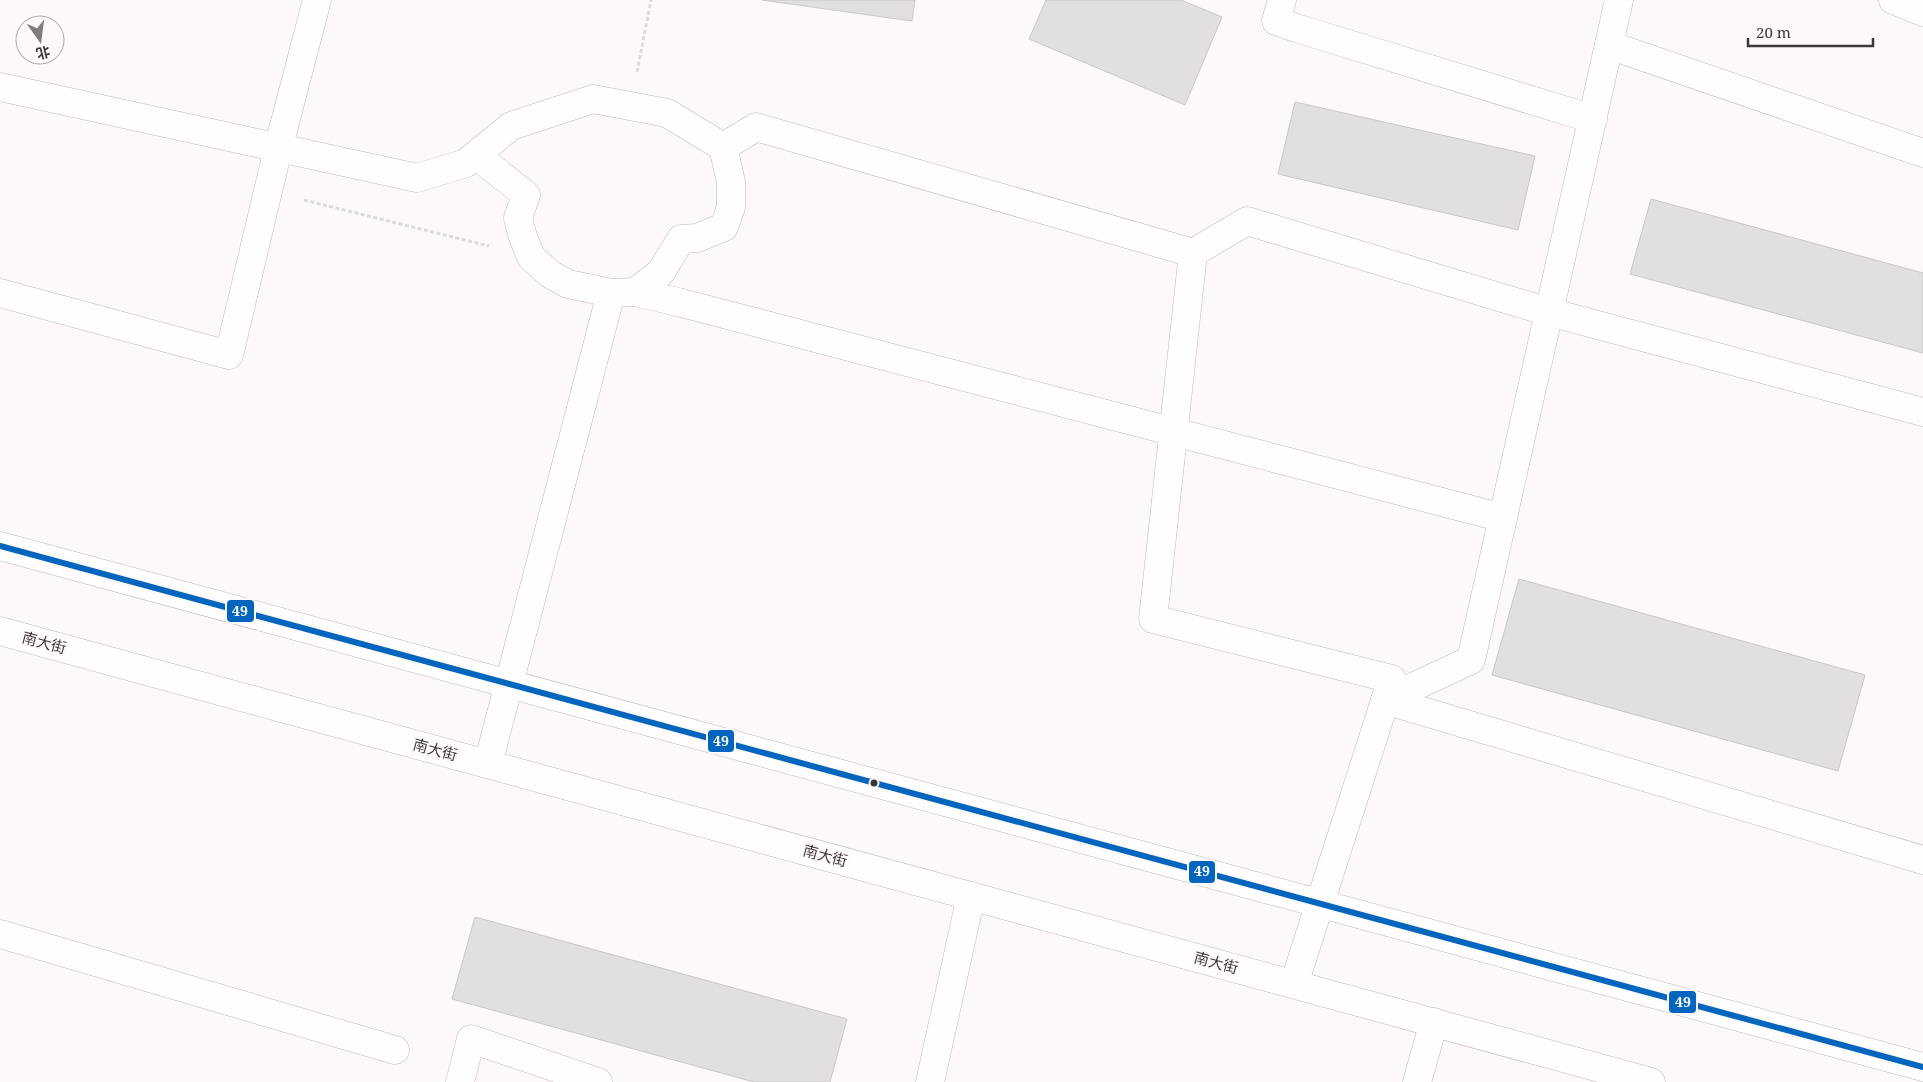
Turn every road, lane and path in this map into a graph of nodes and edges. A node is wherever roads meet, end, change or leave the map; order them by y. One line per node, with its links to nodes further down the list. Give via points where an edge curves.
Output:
1 (316, 0): 12 (street)
2 (651, 0): 9 (path)
3 (1282, 0): 10 (street, via 1276,21)
4 (1619, 0): 7 (street)
5 (1893, 0): 6 (street)
6 (1923, 12)
7 (1609, 45): 10 (street); 13 (street)
8 (0, 87): 12 (street)
9 (630, 107): 11 (street, via 667,113); 14 (street, via 593,99 511,126)
10 (1592, 119): 20 (street)
11 (723, 147): 16 (street, via 756,127); 18 (street, via 731,182 732,207 724,227 698,238 681,239 660,272)
12 (278, 149): 14 (street, via 417,178 466,163); 15 (street)
13 (1923, 153)
14 (476, 155): 17 (street, via 526,195 518,218)
15 (268, 190): 17 (path); 19 (street, via 229,355)
16 (1193, 253): 20 (street, via 1247,221); 22 (street)
17 (531, 257): 18 (street, via 550,274 568,284)
18 (623, 292): 22 (street); 26 (street)
19 (0, 293)
20 (1549, 312): 21 (street); 23 (street)
21 (1923, 412)
22 (1173, 430): 23 (street); 27 (street, via 1153,619 1392,679)
23 (1503, 518): 27 (street, via 1472,660)
24 (0, 546): 26 (street)
25 (0, 631): 28 (street, 南大街)
26 (509, 685): 28 (street); 31 (street)
27 (1385, 700): 29 (street); 31 (street)
28 (488, 764): 30 (street, 南大街)
29 (1923, 860)
30 (971, 896): 33 (street, 南大街); 39 (street)
31 (1320, 904): 33 (street); 36 (street)
32 (0, 934): 35 (street)
33 (1294, 984): 34 (street, 南大街)
34 (1434, 1022): 40 (street); 41 (street, 南大街)
35 (395, 1050)
36 (1923, 1067)
37 (460, 1082): 38 (street, via 471,1039)
38 (598, 1082)
39 (930, 1082)
40 (1418, 1082)
41 (1651, 1082)

